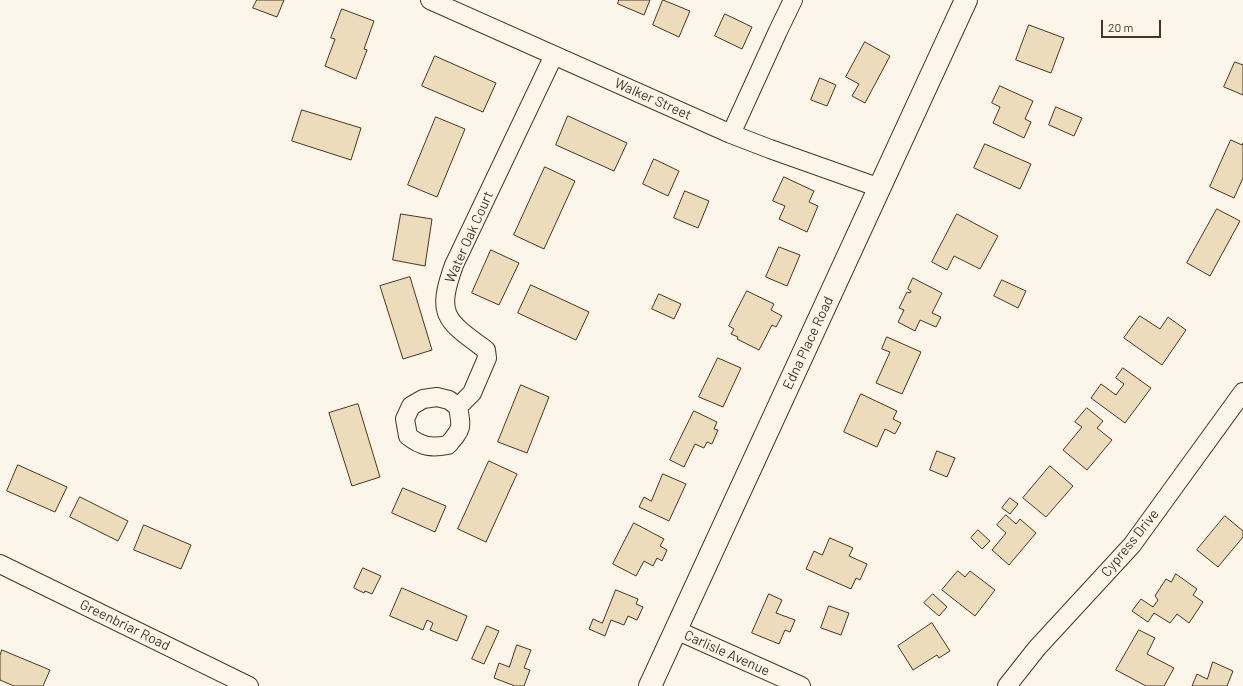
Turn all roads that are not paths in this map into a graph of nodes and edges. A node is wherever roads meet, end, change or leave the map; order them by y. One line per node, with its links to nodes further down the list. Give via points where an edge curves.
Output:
1 (430, 0): 4 (street, Walker Street)
2 (793, 0): 5 (street)
3 (966, 0): 6 (street, Edna Place Road)
4 (554, 55): 5 (street, Walker Street); 8 (street, Water Oak Court, via 454,265 447,285 444,304 450,320 486,350 487,358 472,394)
5 (731, 134): 6 (street, Walker Street)
6 (880, 188): 10 (street, Edna Place Road)
7 (1243, 392): 14 (street, Cypress Drive, via 1132,545 1037,648)
8 (458, 407)
9 (0, 564): 11 (street, Greenbriar Road)
10 (676, 630): 12 (street, Edna Place Road); 13 (street, Carlisle Avenue)
11 (249, 686)
12 (650, 686)
13 (800, 686)
14 (1006, 686)

